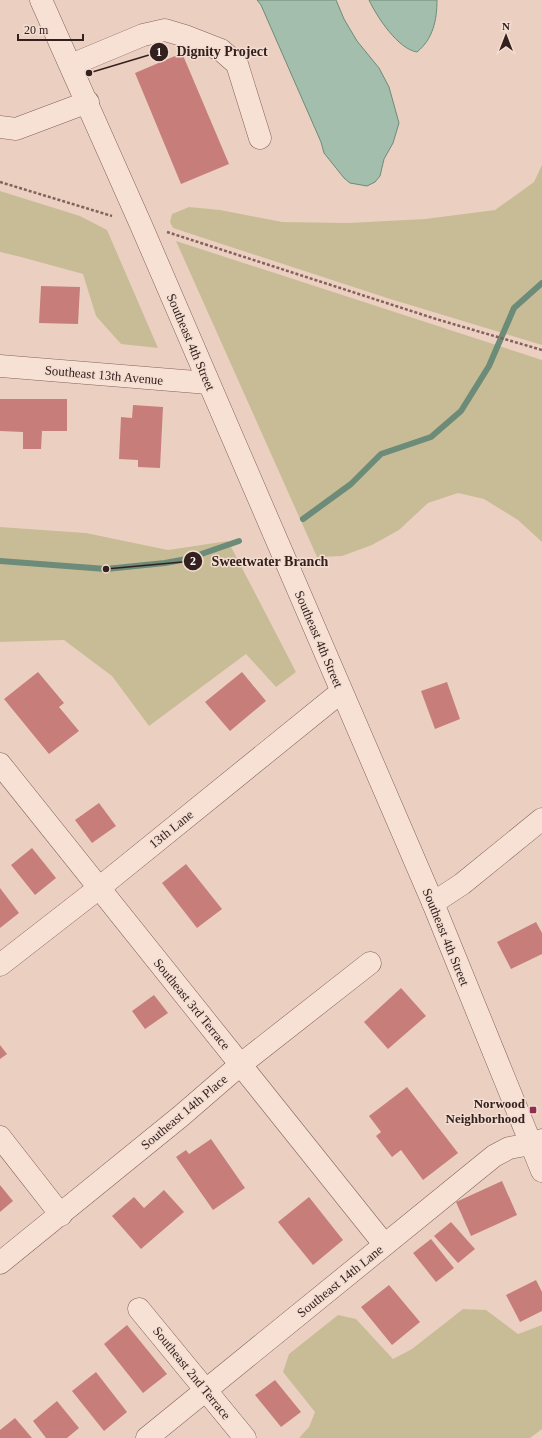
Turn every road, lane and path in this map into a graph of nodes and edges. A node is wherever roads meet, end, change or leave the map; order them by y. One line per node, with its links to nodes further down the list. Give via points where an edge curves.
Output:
1 (41, 0): 2 (street, Southeast 4th Street)
2 (71, 65): 3 (street, Southeast 4th Street); 5 (street, via 143,35 165,30 185,36 221,50 237,64)
3 (88, 102): 4 (street, via 16,129); 7 (street, Southeast 4th Street)
4 (0, 127)
5 (260, 138)
6 (0, 182): 7 (path)
7 (141, 225): 8 (path); 10 (street, Southeast 4th Street)
8 (542, 350)
9 (0, 366): 10 (street, Southeast 13th Avenue)
10 (208, 383): 11 (street, Southeast 4th Street)
11 (341, 692): 14 (street, 13th Lane); 15 (street, Southeast 4th Street)
12 (0, 764): 14 (street, Southeast 3rd Terrace)
13 (542, 819): 15 (street, via 462,884)
14 (99, 888): 17 (street, 13th Lane); 18 (street, Southeast 3rd Terrace)
15 (433, 904): 20 (street, Southeast 4th Street)
16 (370, 962): 18 (street, Southeast 14th Place)
17 (0, 965)
18 (240, 1065): 22 (street, Southeast 14th Place); 23 (street, Southeast 3rd Terrace)
19 (0, 1137): 22 (street)
20 (536, 1142): 21 (street, Southeast 4th Street); 23 (street, Southeast 14th Lane, via 509,1148 494,1156)
21 (542, 1171)
22 (61, 1215): 24 (street, Southeast 14th Place)
23 (384, 1244): 26 (street, Southeast 14th Lane)
24 (0, 1263)
25 (139, 1309): 26 (street, Southeast 2nd Terrace)
26 (207, 1390): 27 (street, Southeast 14th Lane); 28 (street, Southeast 2nd Terrace)
27 (147, 1438)
28 (245, 1438)

